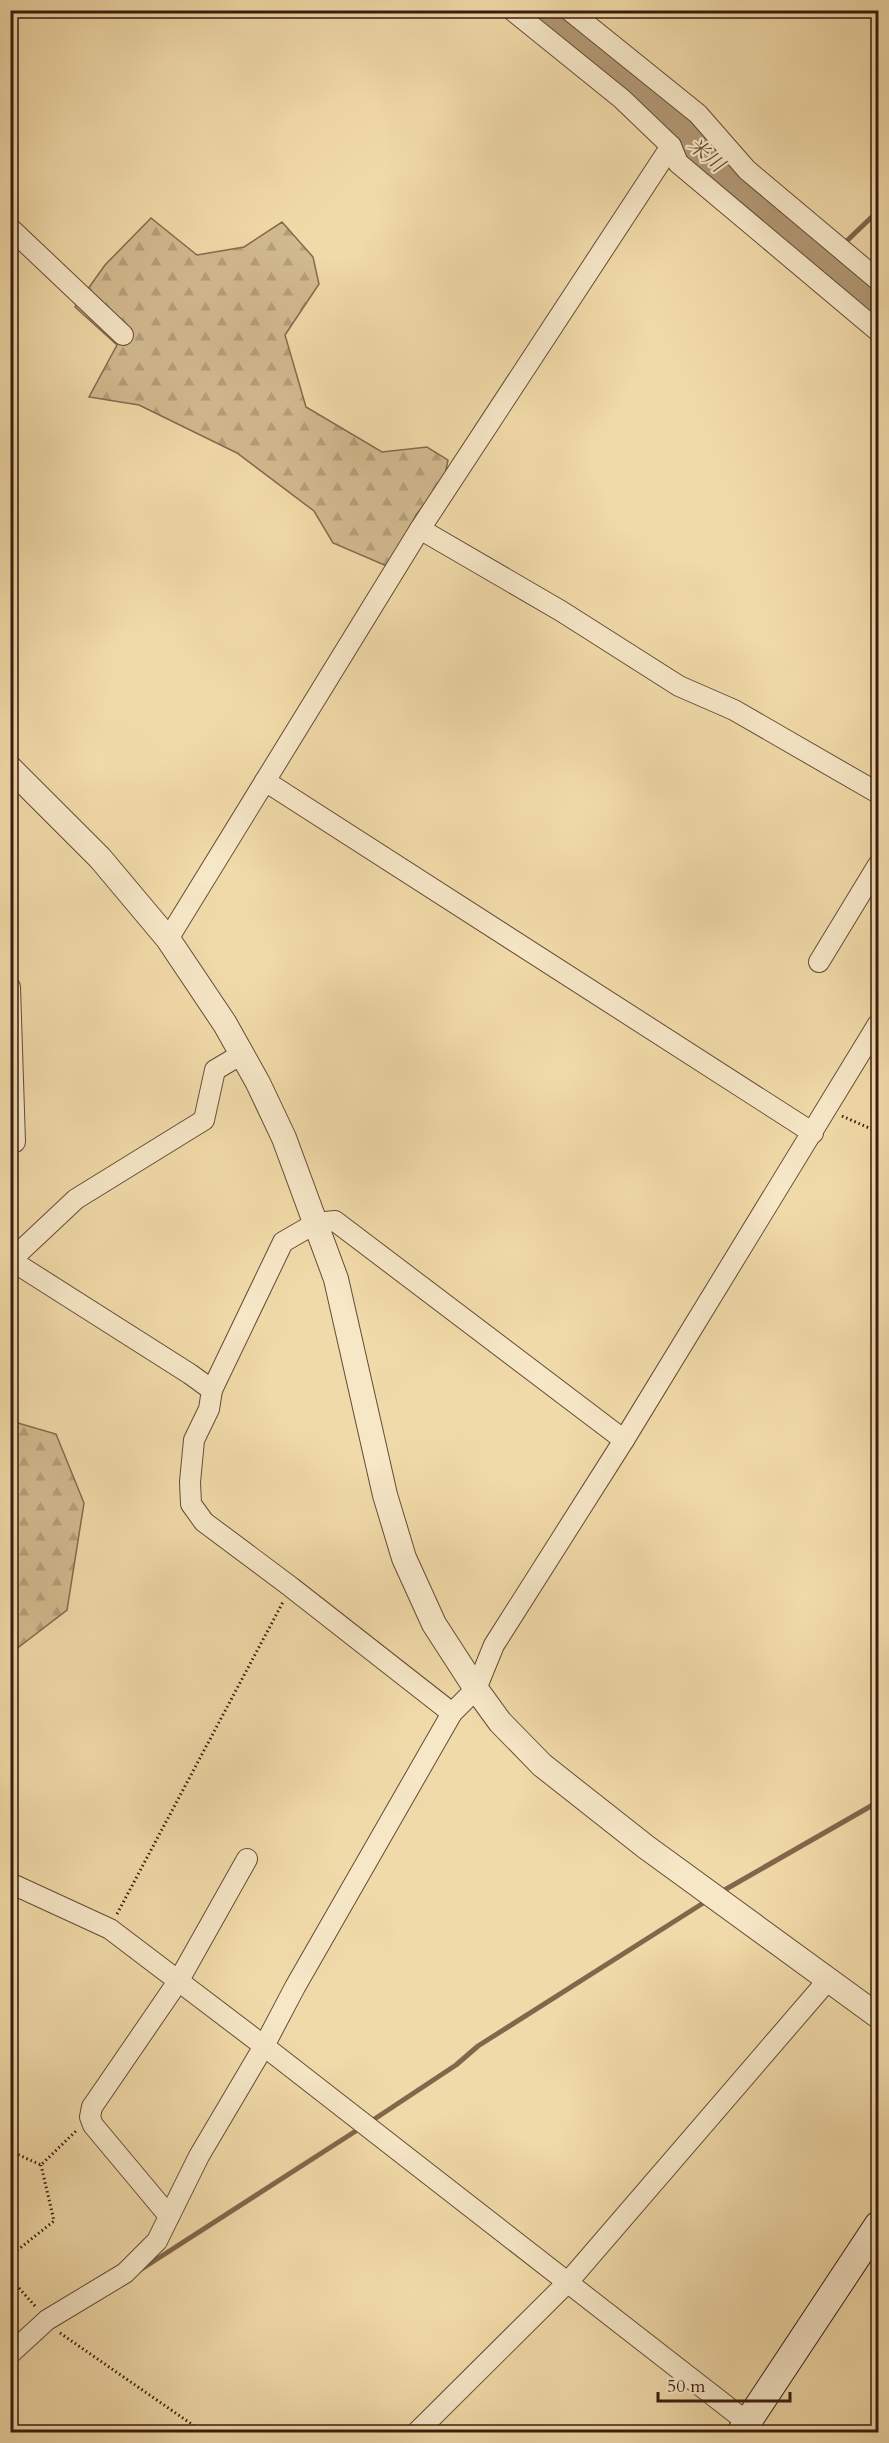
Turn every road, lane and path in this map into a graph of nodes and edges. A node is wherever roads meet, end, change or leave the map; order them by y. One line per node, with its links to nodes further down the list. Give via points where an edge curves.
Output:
1 (512, 10): 3 (street, via 622,99)
2 (569, 10): 5 (street, via 698,114 747,170)
3 (671, 146): 6 (street, via 678,163); 8 (street)
4 (10, 228): 7 (street)
5 (879, 280)
6 (879, 331)
7 (123, 335)
8 (420, 529): 10 (street); 11 (street, via 679,686 734,710)
9 (13, 775): 13 (street, via 100,858)
10 (265, 781): 13 (street); 20 (street)
11 (879, 793)
12 (879, 865): 14 (street)
13 (168, 939): 17 (street)
14 (819, 962)
15 (10, 987): 21 (street, via 15,1142)
16 (879, 1024): 18 (street)
17 (242, 1054): 22 (street, via 284,1138); 23 (street, via 215,1070 204,1120 76,1199)
18 (827, 1110): 19 (path); 20 (street)
19 (879, 1132)
20 (813, 1133): 25 (street)
21 (10, 1142)
22 (316, 1222): 24 (street, via 283,1242); 25 (street, via 335,1221); 27 (street, via 336,1279 385,1495 404,1558 434,1624)
23 (10, 1262): 24 (street)
24 (212, 1390): 26 (street, via 194,1440 191,1504 204,1522)
25 (624, 1440): 27 (street, via 494,1645)
26 (291, 1587): 28 (street); 31 (path)
27 (476, 1689): 28 (street); 33 (street, via 500,1722 542,1765 646,1847)
28 (452, 1713): 35 (street)
29 (247, 1860): 32 (street)
30 (10, 1883): 31 (street)
31 (110, 1929): 32 (street)
32 (179, 1980): 35 (street); 36 (street, via 92,2107)
33 (828, 1980): 34 (street); 43 (street)
34 (879, 2016)
35 (264, 2046): 39 (street, via 199,2156); 43 (street)
36 (90, 2117): 38 (path); 39 (street)
37 (10, 2151): 38 (path)
38 (41, 2165): 41 (path, via 54,2221)
39 (169, 2216): 44 (street, via 157,2241 125,2273)
40 (879, 2225): 46 (main road)
41 (10, 2256)
42 (10, 2278): 44 (path)
43 (568, 2282): 46 (street); 48 (street)
44 (47, 2320): 45 (street); 47 (path)
45 (10, 2354)
46 (744, 2427)
47 (203, 2433)
48 (417, 2433)

